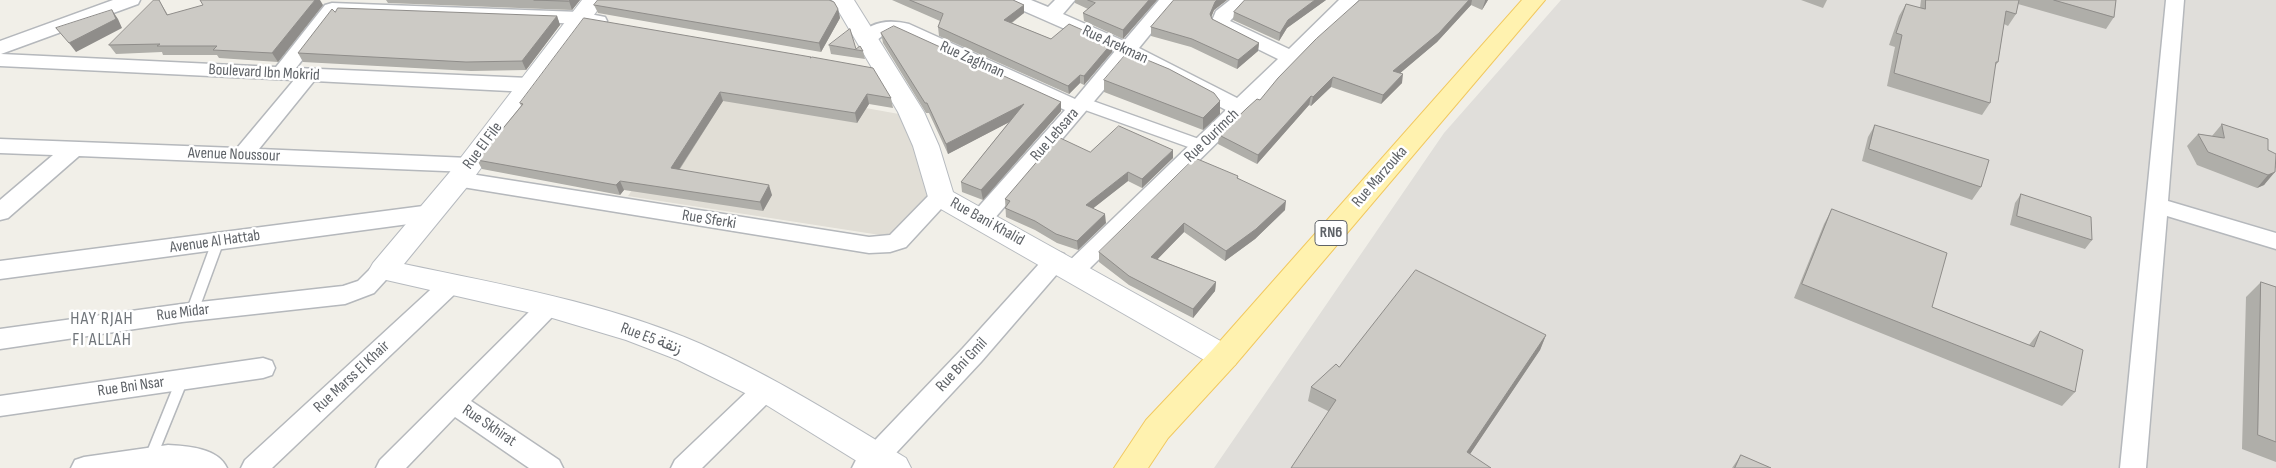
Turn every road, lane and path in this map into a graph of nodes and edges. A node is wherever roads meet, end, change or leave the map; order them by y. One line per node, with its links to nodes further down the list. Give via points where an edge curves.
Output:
1 (131, 0): 16 (street)
2 (1015, 0): 13 (street, Rue Arekman)
3 (1066, 0): 13 (street)
4 (1169, 0): 17 (street, Rue Lebsara)
5 (1241, 0): 18 (street, via 1223,15 1220,23)
6 (1350, 0): 18 (street, Rue Ourimch)
7 (1534, 0): 44 (main road, Rue Marzouka / RN6)
8 (2175, 0): 31 (street)
9 (842, 1): 15 (street, Rue Bani Khalid)
10 (329, 4): 11 (street); 20 (street)
11 (483, 6): 12 (street)
12 (587, 9): 14 (street); 22 (street, Rue El File)
13 (1050, 16): 17 (street, Rue Arekman)
14 (618, 25)
15 (867, 39): 23 (street, Rue Zaghnan, via 882,27 902,28); 30 (street, Rue Bani Khalid, via 877,70 911,112 926,146)
16 (0, 48)
17 (1127, 49): 23 (street, Rue Lebsara); 24 (street, Rue Arekman)
18 (1290, 56): 24 (street, Rue Ourimch)
19 (0, 60): 20 (street, Boulevard Ibn Mokrid)
20 (282, 74): 21 (street, Boulevard Ibn Mokrid)
21 (308, 76): 22 (street, Boulevard Ibn Mokrid); 28 (street)
22 (529, 85): 29 (street, Rue El File)
23 (1080, 105): 26 (lane); 34 (street, Rue Lebsara)
24 (1241, 109): 26 (street, Rue Ourimch)
25 (0, 146): 27 (street, Avenue Noussour)
26 (1202, 146): 37 (street, Rue Ourimch)
27 (74, 148): 28 (street, Avenue Noussour); 32 (street)
28 (243, 156): 29 (street, Avenue Noussour)
29 (464, 172): 30 (street, Rue Sferki, via 869,245 898,241); 33 (street, Rue El File)
30 (941, 197): 34 (street, Rue Bani Khalid)
31 (2156, 205): 36 (street); 59 (street)
32 (0, 212)
33 (431, 213): 35 (street, Avenue Al Hattab); 39 (street, Rue El File)
34 (981, 218): 37 (street, Rue Bani Khalid)
35 (218, 241): 38 (street, Avenue Al Hattab); 42 (lane)
36 (2276, 241)
37 (1065, 265): 44 (street, Rue Bani Khalid); 51 (street, Rue Bni Gmil, via 972,355)
38 (0, 270)
39 (374, 279): 40 (street, Rue E5 زنقة); 42 (street, Rue Midar, via 345,295)
40 (449, 286): 41 (street, Rue E5 زنقة); 54 (street, Rue Marss El Khair)
41 (549, 306): 47 (street, Rue E5 زنقة, via 689,352); 48 (street)
42 (192, 312): 43 (street, Rue Midar)
43 (0, 339)
44 (1224, 357): 58 (main road, Rue Marzouka / RN6, via 1157,429)
45 (263, 368): 46 (street, Rue Bni Nsar)
46 (182, 380): 49 (street, Rue Bni Nsar); 50 (lane)
47 (766, 389): 51 (street, Rue E5 زنقة); 57 (street)
48 (453, 402): 55 (street); 56 (street, Rue Skhirat)
49 (0, 406)
50 (150, 459): 52 (street); 53 (street, via 168,456 193,458)
51 (879, 464)
52 (84, 468)
53 (214, 468)
54 (254, 468)
55 (389, 468)
56 (550, 468)
57 (684, 468)
58 (1130, 468)
59 (2133, 468)

